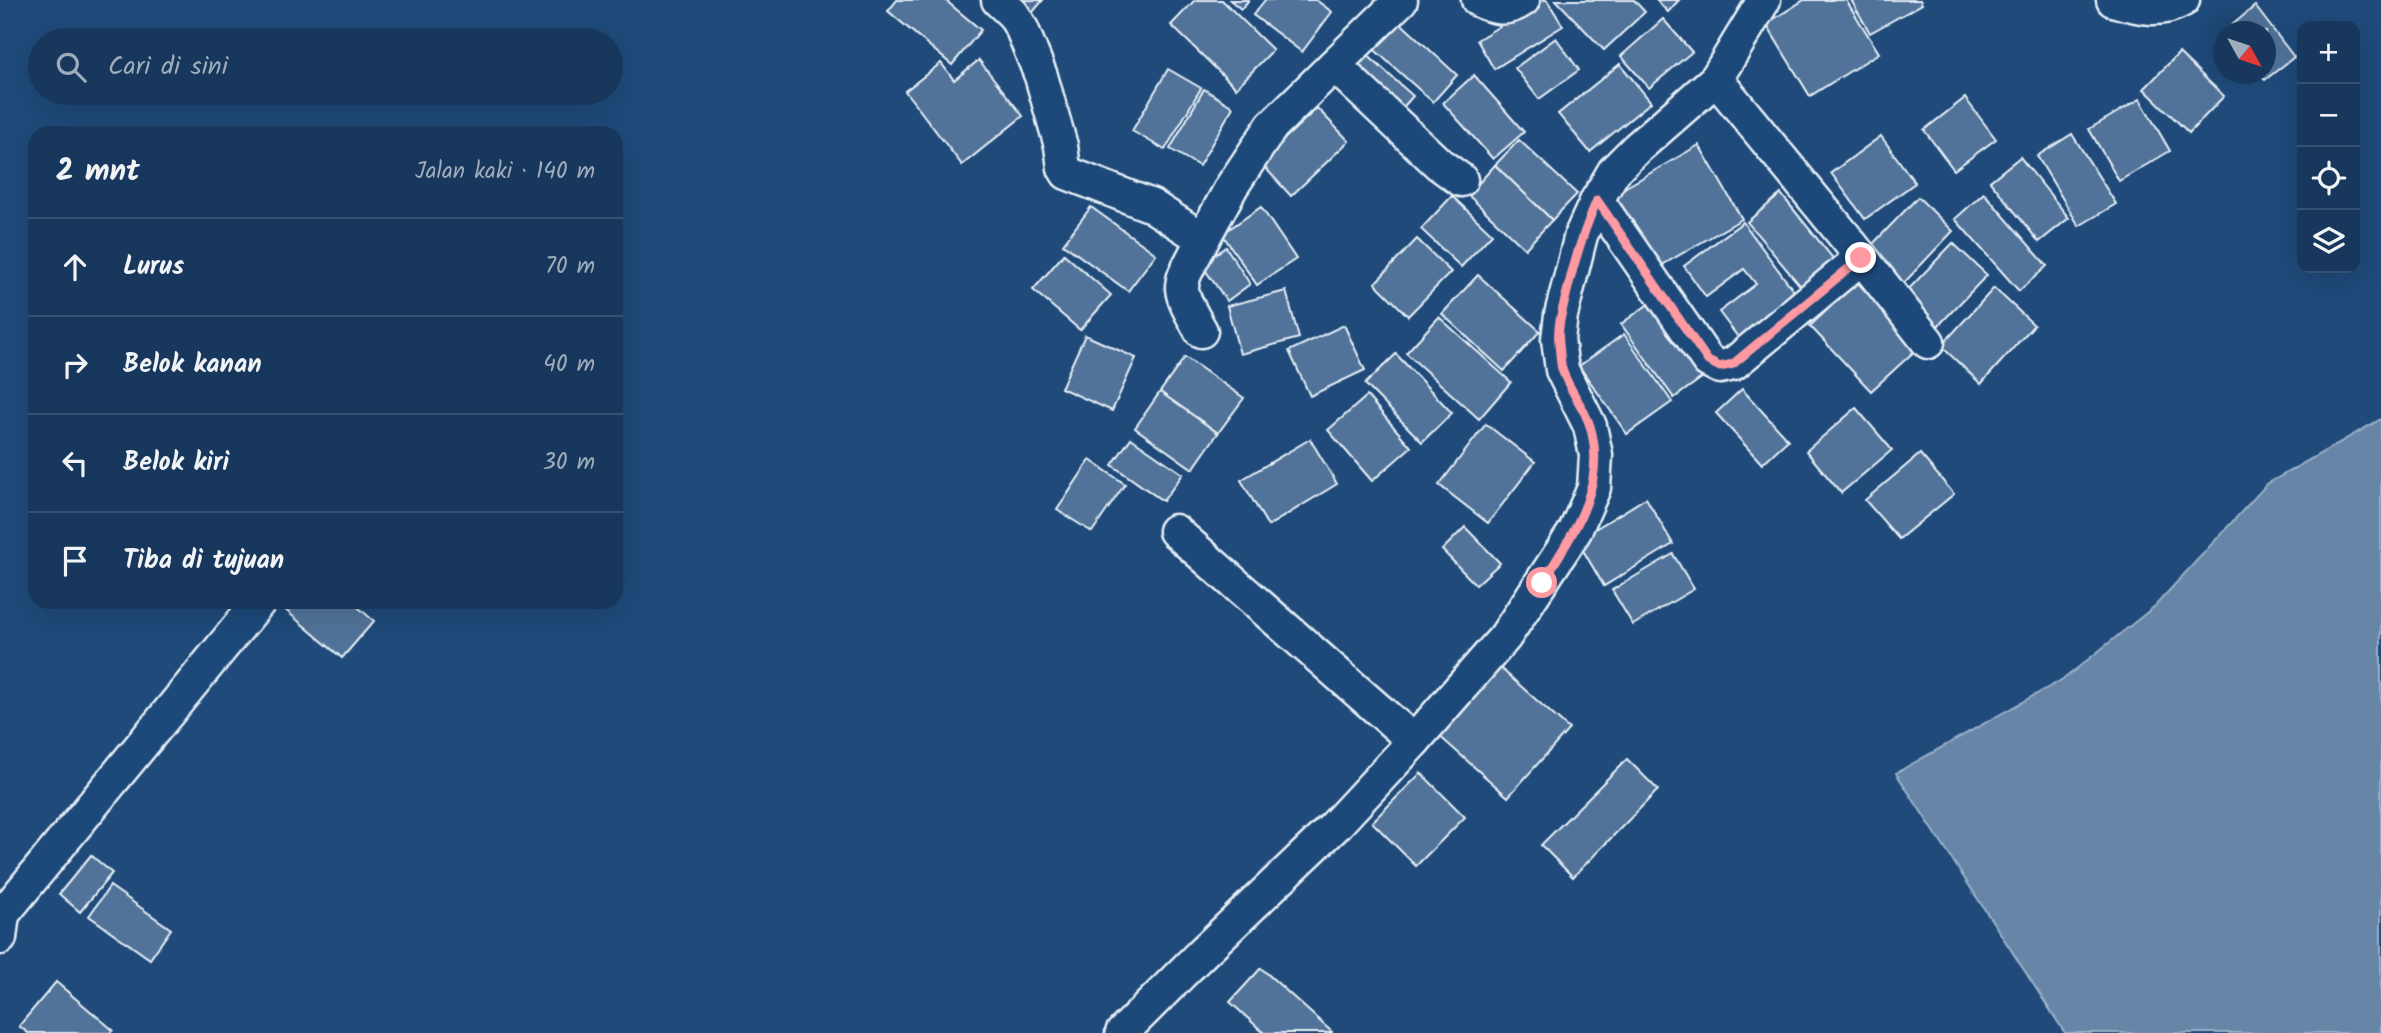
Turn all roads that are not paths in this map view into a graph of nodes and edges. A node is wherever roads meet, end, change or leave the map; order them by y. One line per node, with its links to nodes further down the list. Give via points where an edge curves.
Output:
1 (998, 0): 12 (street, via 1023,29 1067,173 1152,206)
2 (1401, 0): 8 (street)
3 (1478, 0): 4 (street, via 1503,9)
4 (1523, 0)
5 (1764, 0): 9 (street)
6 (2113, 0): 7 (street, via 2153,9 2172,7)
7 (2183, 0)
8 (1334, 65): 10 (street); 12 (street, via 1272,127)
9 (1716, 79): 11 (street, via 1628,156); 13 (street)
10 (1461, 180)
11 (1597, 200): 13 (street, via 1708,361 1720,367 1733,364); 18 (street, via 1572,265 1558,339 1562,370 1590,426 1594,488 1575,531 1505,637)
12 (1203, 239): 14 (street, via 1181,281 1182,298)
13 (1861, 258): 15 (street)
14 (1201, 331)
15 (1928, 342)
16 (1175, 531): 18 (street)
17 (252, 609): 19 (street, via 3,914)
18 (1414, 741): 20 (street, via 1334,827)
19 (0, 938)
20 (1122, 1033)

